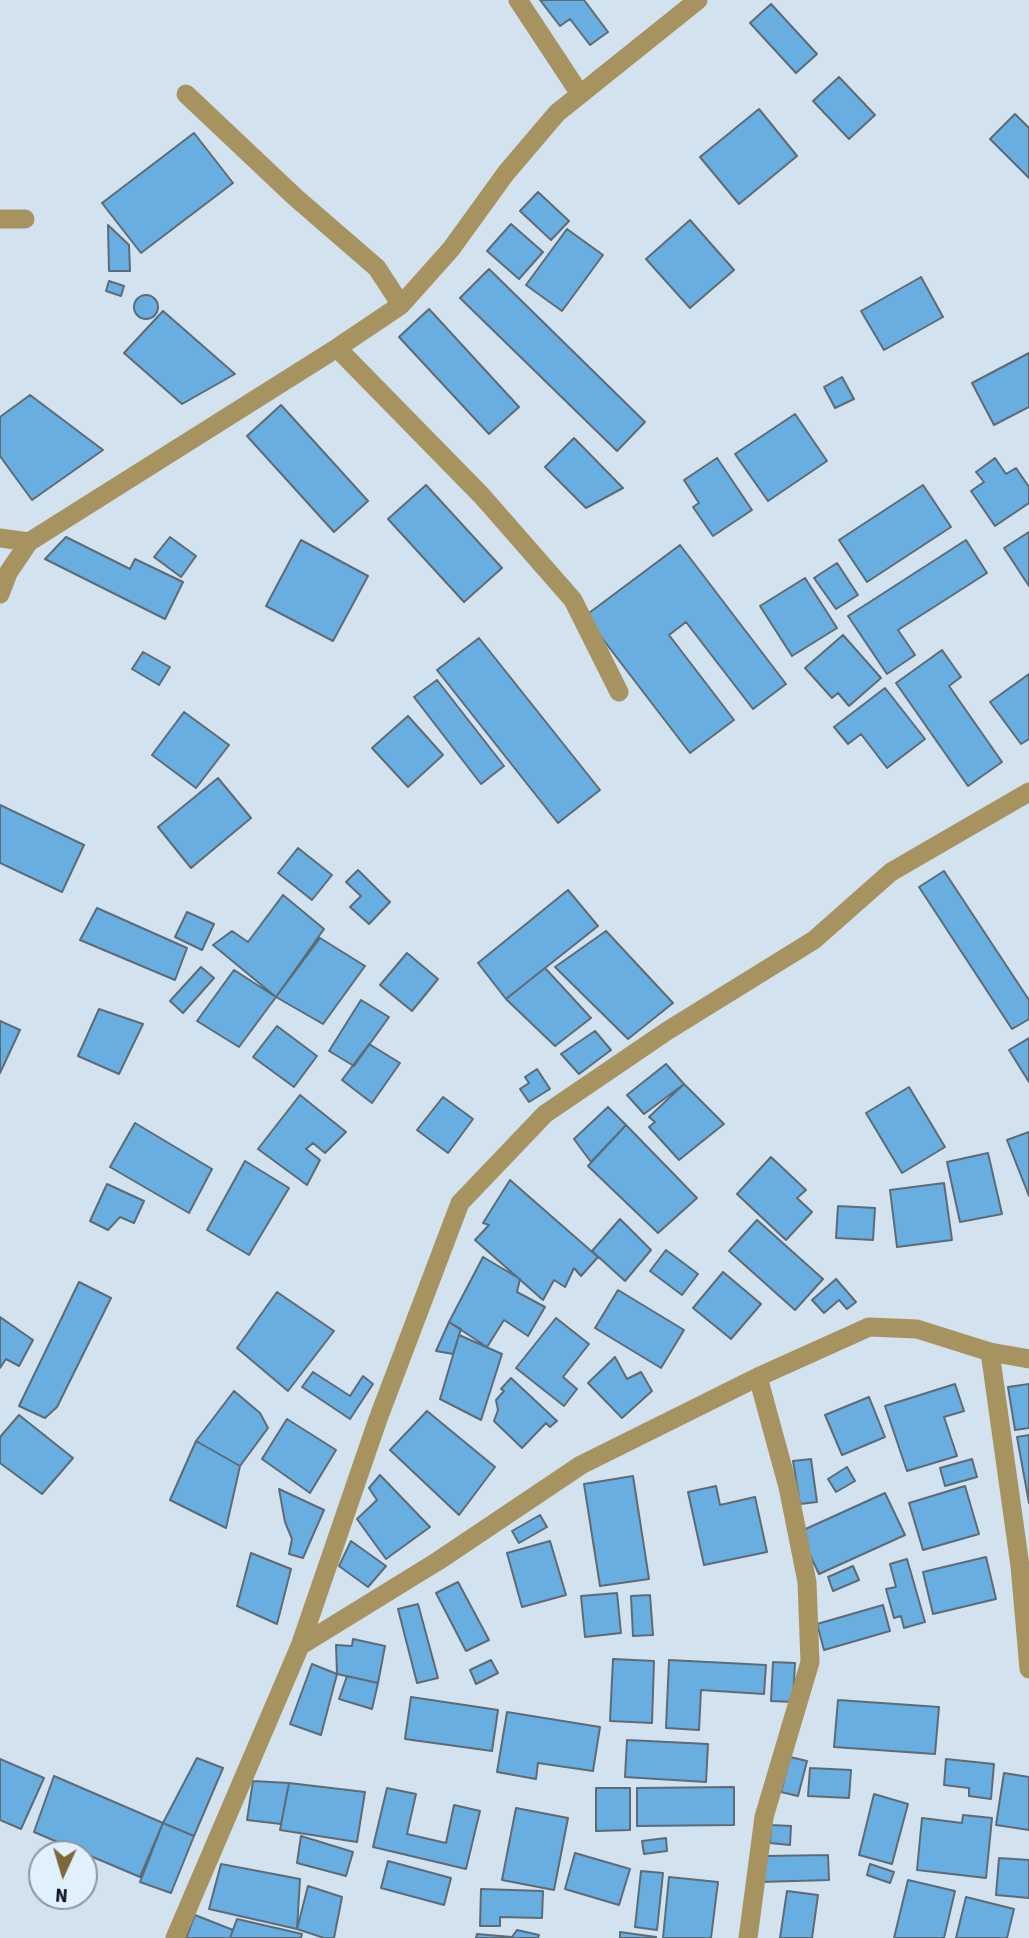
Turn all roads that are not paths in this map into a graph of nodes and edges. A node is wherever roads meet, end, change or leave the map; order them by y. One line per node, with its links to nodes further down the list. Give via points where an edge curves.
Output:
1 (518, 0): 4 (street)
2 (698, 0): 4 (street)
3 (186, 94): 7 (street, via 377,268)
4 (580, 94): 7 (street, via 557,113 506,173 451,249)
5 (0, 219): 6 (street)
6 (25, 219)
7 (401, 305): 8 (street)
8 (337, 348): 10 (street); 12 (street, via 482,496 573,600)
9 (0, 538): 10 (street)
10 (29, 542): 11 (street)
11 (0, 594)
12 (620, 692)
13 (1029, 792): 17 (street, via 891,872 814,940 545,1114 460,1203 378,1419)
14 (990, 1352): 15 (street); 16 (street, via 917,1329 869,1327); 18 (street, via 1020,1566)
15 (1029, 1359)
16 (758, 1377): 17 (street, via 581,1465); 20 (street, via 788,1487 807,1582 810,1662 764,1817)
17 (300, 1646): 19 (street)
18 (1029, 1669)
19 (175, 1938)
20 (748, 1938)

